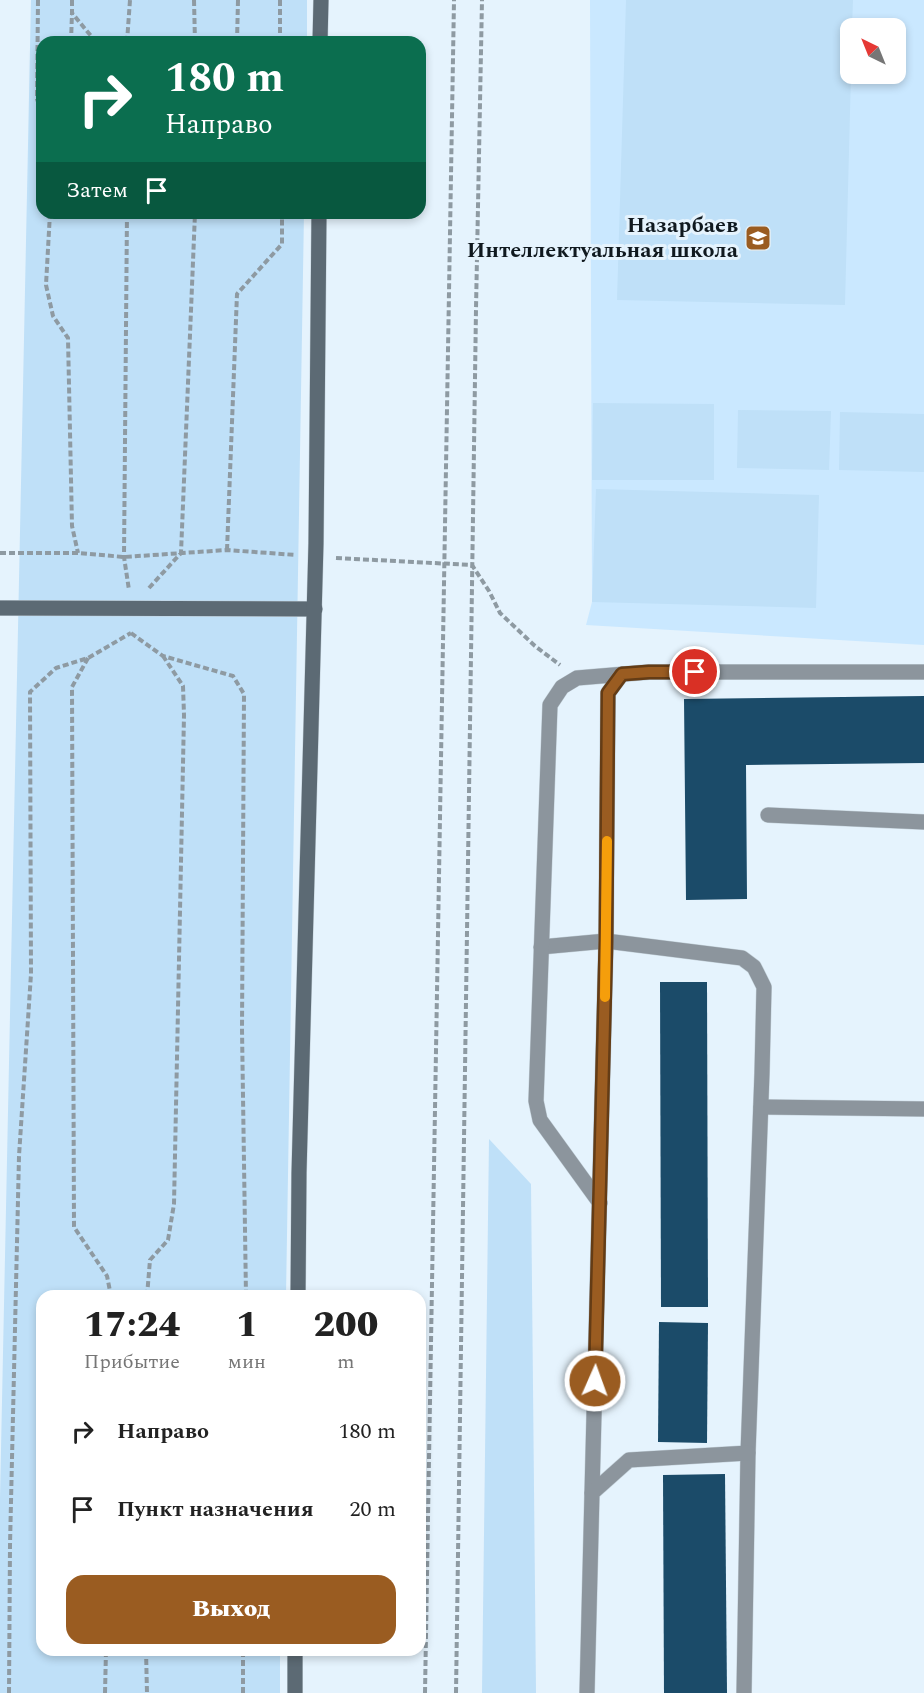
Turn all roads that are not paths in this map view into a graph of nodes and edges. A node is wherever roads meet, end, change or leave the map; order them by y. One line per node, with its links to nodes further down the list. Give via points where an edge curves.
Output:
1 (321, 0): 2 (main road)
2 (320, 36)
3 (319, 219): 5 (main road)
4 (0, 608): 5 (main road)
5 (315, 609): 15 (main road)
6 (924, 672): 7 (lane)
7 (622, 674): 10 (lane, via 608,693); 11 (lane, via 577,678 562,687 550,705)
8 (768, 815): 9 (lane)
9 (924, 822)
10 (606, 941): 11 (lane); 12 (lane, via 742,958 754,967 764,987); 14 (lane)
11 (541, 947): 14 (lane, via 536,1101 540,1120)
12 (761, 1107): 13 (lane); 16 (lane)
13 (924, 1109)
14 (600, 1203): 17 (lane)
15 (298, 1290)
16 (748, 1453): 17 (lane, via 629,1460); 21 (lane)
17 (592, 1493): 20 (lane)
18 (295, 1656): 19 (main road)
19 (294, 1693)
20 (587, 1693)
21 (744, 1693)

